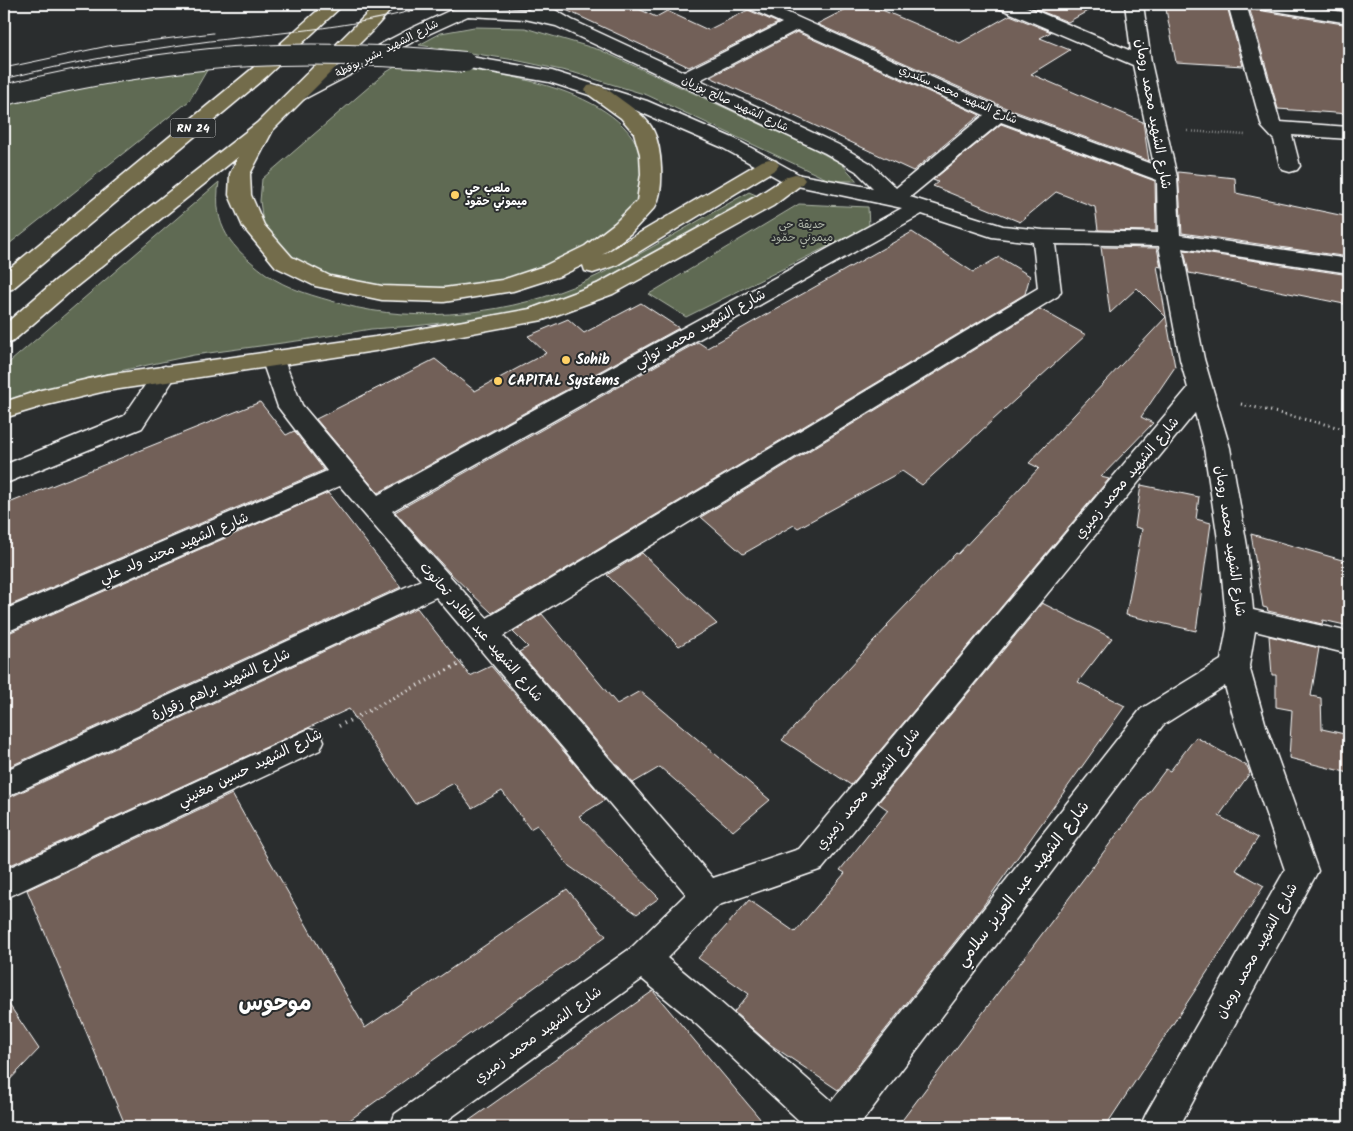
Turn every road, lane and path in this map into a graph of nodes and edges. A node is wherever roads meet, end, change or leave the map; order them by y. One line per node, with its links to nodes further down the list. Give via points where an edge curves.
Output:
1 (335, 4): 31 (highway, RN 24, via 260,72)
2 (387, 4): 17 (highway)
3 (533, 4): 12 (street, شارع الشهيد صالح بوزيان)
4 (754, 4): 11 (street, شارع الشهيد محمد سكندري)
5 (1005, 4): 13 (street)
6 (1134, 4): 13 (street, شارع الشهيد محمد رومان)
7 (1237, 4): 21 (street)
8 (1263, 4): 10 (street)
9 (472, 7): 12 (street, شارع الشهيد صالح بوزيان, via 525,14); 17 (street, شارع الشهيد بشير بوقطة)
10 (1349, 18)
11 (797, 23): 14 (street); 18 (street, شارع الشهيد محمد سكندري)
12 (566, 24): 14 (street, شارع الشهيد صالح بوزيان)
13 (1142, 62): 20 (street, شارع الشهيد محمد رومان)
14 (684, 80): 27 (street, شارع الشهيد صالح بوزيان, via 832,149 863,167)
15 (595, 90): 16 (street, bridge, via 552,77 465,62 410,56 294,53 177,61); 23 (street, via 685,123); 35 (highway, via 628,114 644,131 651,174 647,202 623,228 593,252 552,271)
16 (4, 95)
17 (297, 95): 19 (highway)
18 (998, 114): 25 (street, شارع الشهيد محمد سكندري); 27 (street)
19 (264, 127): 35 (highway, via 240,174 240,195 254,227 284,262 323,281 382,292 444,295); 36 (highway, via 64,285)
20 (1156, 128): 21 (path); 25 (street, شارع الشهيد محمد رومان)
21 (1278, 133): 22 (street); 24 (street)
22 (1349, 133)
23 (770, 165): 26 (street); 35 (highway, via 609,260 569,276)
24 (1290, 166)
25 (1167, 177): 30 (street, شارع الشهيد محمد رومان)
26 (795, 180): 27 (street); 37 (highway, via 750,210 605,289 535,315 375,344)
27 (895, 199): 28 (street)
28 (920, 207): 29 (street, via 1000,232); 45 (street, شارع الشهيد محمد تواتي)
29 (1043, 236): 30 (street); 49 (street, via 1050,291)
30 (1169, 240): 32 (street); 39 (street, شارع الشهيد محمد رومان)
31 (48, 248): 33 (highway); 34 (highway, RN 24)
32 (1349, 266)
33 (4, 272)
34 (4, 284)
35 (505, 286)
36 (4, 337)
37 (273, 358): 38 (highway); 43 (street, شارع الشهيد عبد القادر تحانوت, via 290,407)
38 (165, 374): 41 (highway, via 106,383); 44 (street, via 133,422)
39 (1200, 390): 47 (street, شارع الشهيد محمد رومان, via 1217,448 1233,546); 55 (street, شارع الشهيد محمد زميري, via 810,859)
40 (1241, 404): 42 (path)
41 (4, 410)
42 (1349, 430)
43 (344, 474): 45 (street, شارع الشهيد عبد القادر تحانوت); 48 (street, شارع الشهيد محند ولد علي)
44 (4, 475)
45 (374, 509): 46 (street, شارع الشهيد عبد القادر تحانوت)
46 (439, 584): 49 (street, شارع الشهيد عبد القادر تحانوت); 53 (street, شارع الشهيد براهم زقوارة)
47 (1240, 617): 50 (street); 51 (street, شارع الشهيد محمد رومان, via 1242,628)
48 (4, 622)
49 (489, 640): 52 (path, شارع الشهيد حسين مغنيني); 55 (street, شارع الشهيد عبد القادر تحانوت)
50 (1349, 643)
51 (1234, 666): 57 (street, شارع الشهيد محمد رومان, via 1251,726 1302,872); 59 (street, شارع الشهيد عبد العزيز سلامي, via 1152,717)
52 (310, 741): 54 (street, شارع الشهيد حسين مغنيني)
53 (4, 785)
54 (4, 885)
55 (707, 895): 56 (street, شارع الشهيد محمد زميري)
56 (643, 960): 58 (street, شارع الشهيد محمد زميري); 59 (street, via 707,1012)
57 (1165, 1125)
58 (408, 1127)
59 (834, 1127)

